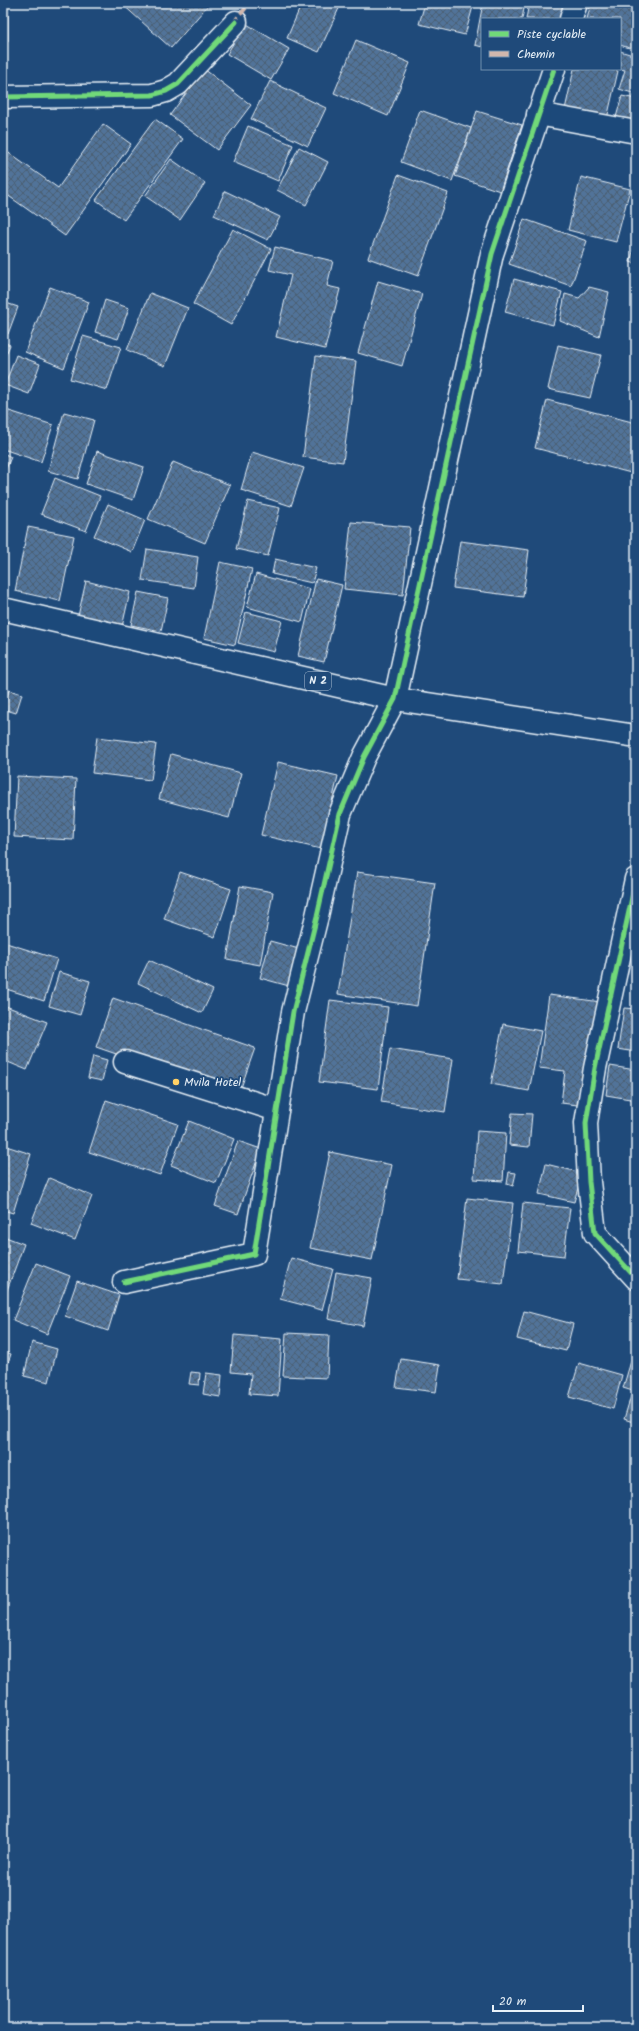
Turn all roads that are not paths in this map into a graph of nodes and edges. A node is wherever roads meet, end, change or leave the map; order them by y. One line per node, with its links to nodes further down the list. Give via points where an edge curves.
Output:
1 (576, 3): 2 (main road)
2 (570, 18)
3 (236, 22): 5 (main road, via 178,84 166,91 152,95)
4 (554, 70): 6 (main road)
5 (3, 97)
6 (538, 114): 7 (main road); 9 (main road, via 492,254)
7 (636, 132)
8 (3, 609): 9 (main road, N 2)
9 (396, 699): 10 (main road, N 2); 13 (main road, via 364,757 340,814 318,916 293,1012)
10 (636, 736)
11 (636, 880): 14 (main road, via 595,1068 586,1123 595,1233)
12 (125, 1062): 13 (main road)
13 (277, 1110): 15 (main road, via 254,1254)
14 (636, 1278)
15 (124, 1282)

